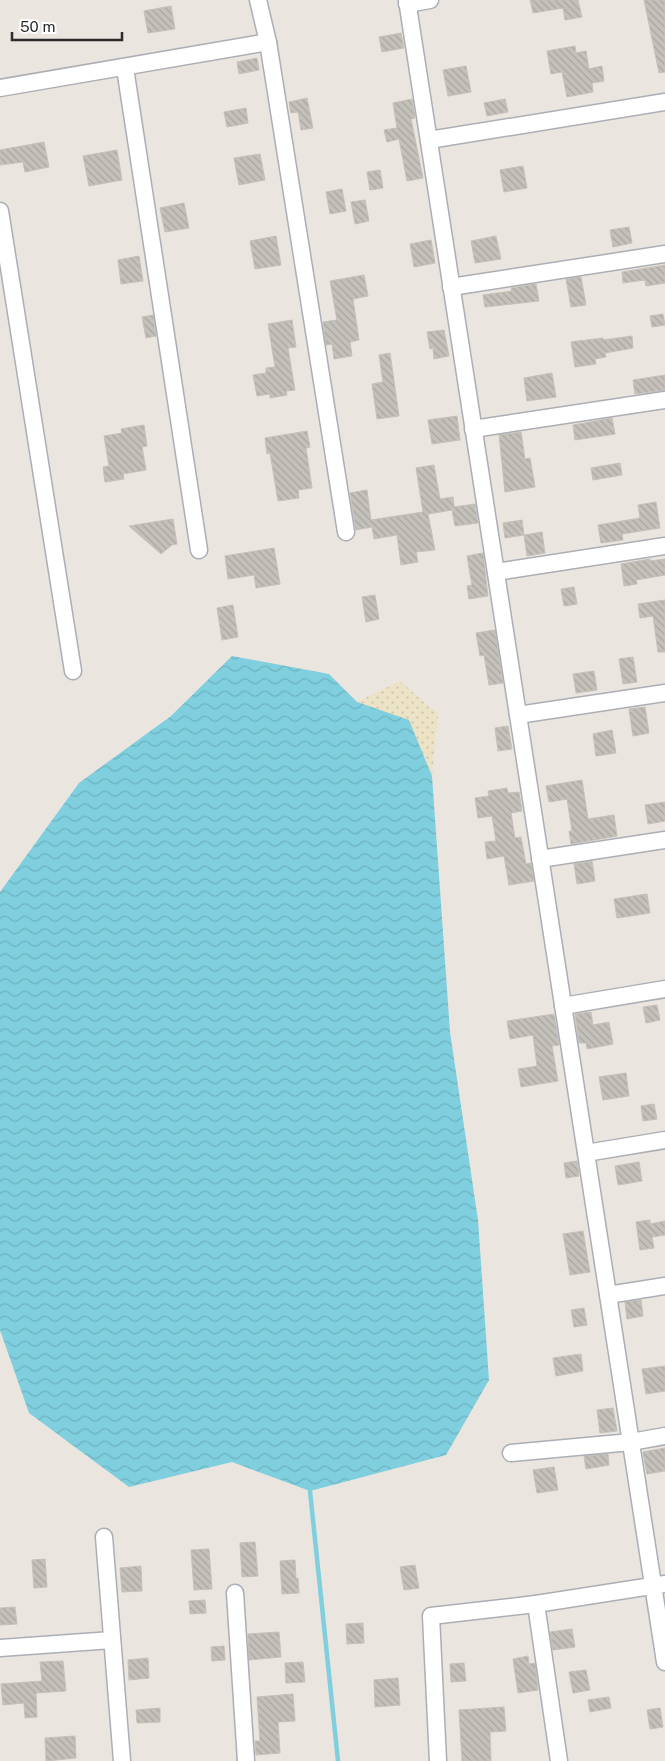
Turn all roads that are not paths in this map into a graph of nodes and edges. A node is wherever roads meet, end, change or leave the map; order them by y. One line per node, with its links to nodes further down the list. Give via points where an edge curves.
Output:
1 (258, 0): 4 (street)
2 (430, 0): 3 (street)
3 (407, 2): 8 (street)
4 (268, 42): 5 (street); 14 (street)
5 (125, 68): 6 (street); 16 (street)
6 (0, 88)
7 (665, 102): 8 (street)
8 (429, 140): 11 (street)
9 (0, 211): 18 (street)
10 (665, 254): 11 (street)
11 (452, 287): 13 (street)
12 (665, 400): 13 (street)
13 (474, 428): 17 (street)
14 (346, 532)
15 (665, 546): 17 (street)
16 (199, 550)
17 (496, 572): 20 (street)
18 (74, 671)
19 (665, 693): 20 (street)
20 (518, 715): 22 (street)
21 (665, 840): 22 (street)
22 (540, 859): 24 (street)
23 (665, 990): 24 (street)
24 (563, 1006): 26 (street)
25 (665, 1140): 26 (street)
26 (586, 1152): 28 (street)
27 (665, 1286): 28 (street)
28 (608, 1295): 30 (street)
29 (665, 1436): 30 (street)
30 (631, 1442): 31 (street); 33 (street)
31 (511, 1454)
32 (104, 1537): 36 (street)
33 (659, 1585): 35 (street); 38 (street)
34 (235, 1593): 40 (street)
35 (536, 1604): 41 (street, via 431,1616); 42 (street)
36 (112, 1640): 37 (street); 39 (street)
37 (0, 1648)
38 (665, 1662)
39 (122, 1761)
40 (246, 1761)
41 (438, 1761)
42 (559, 1761)

